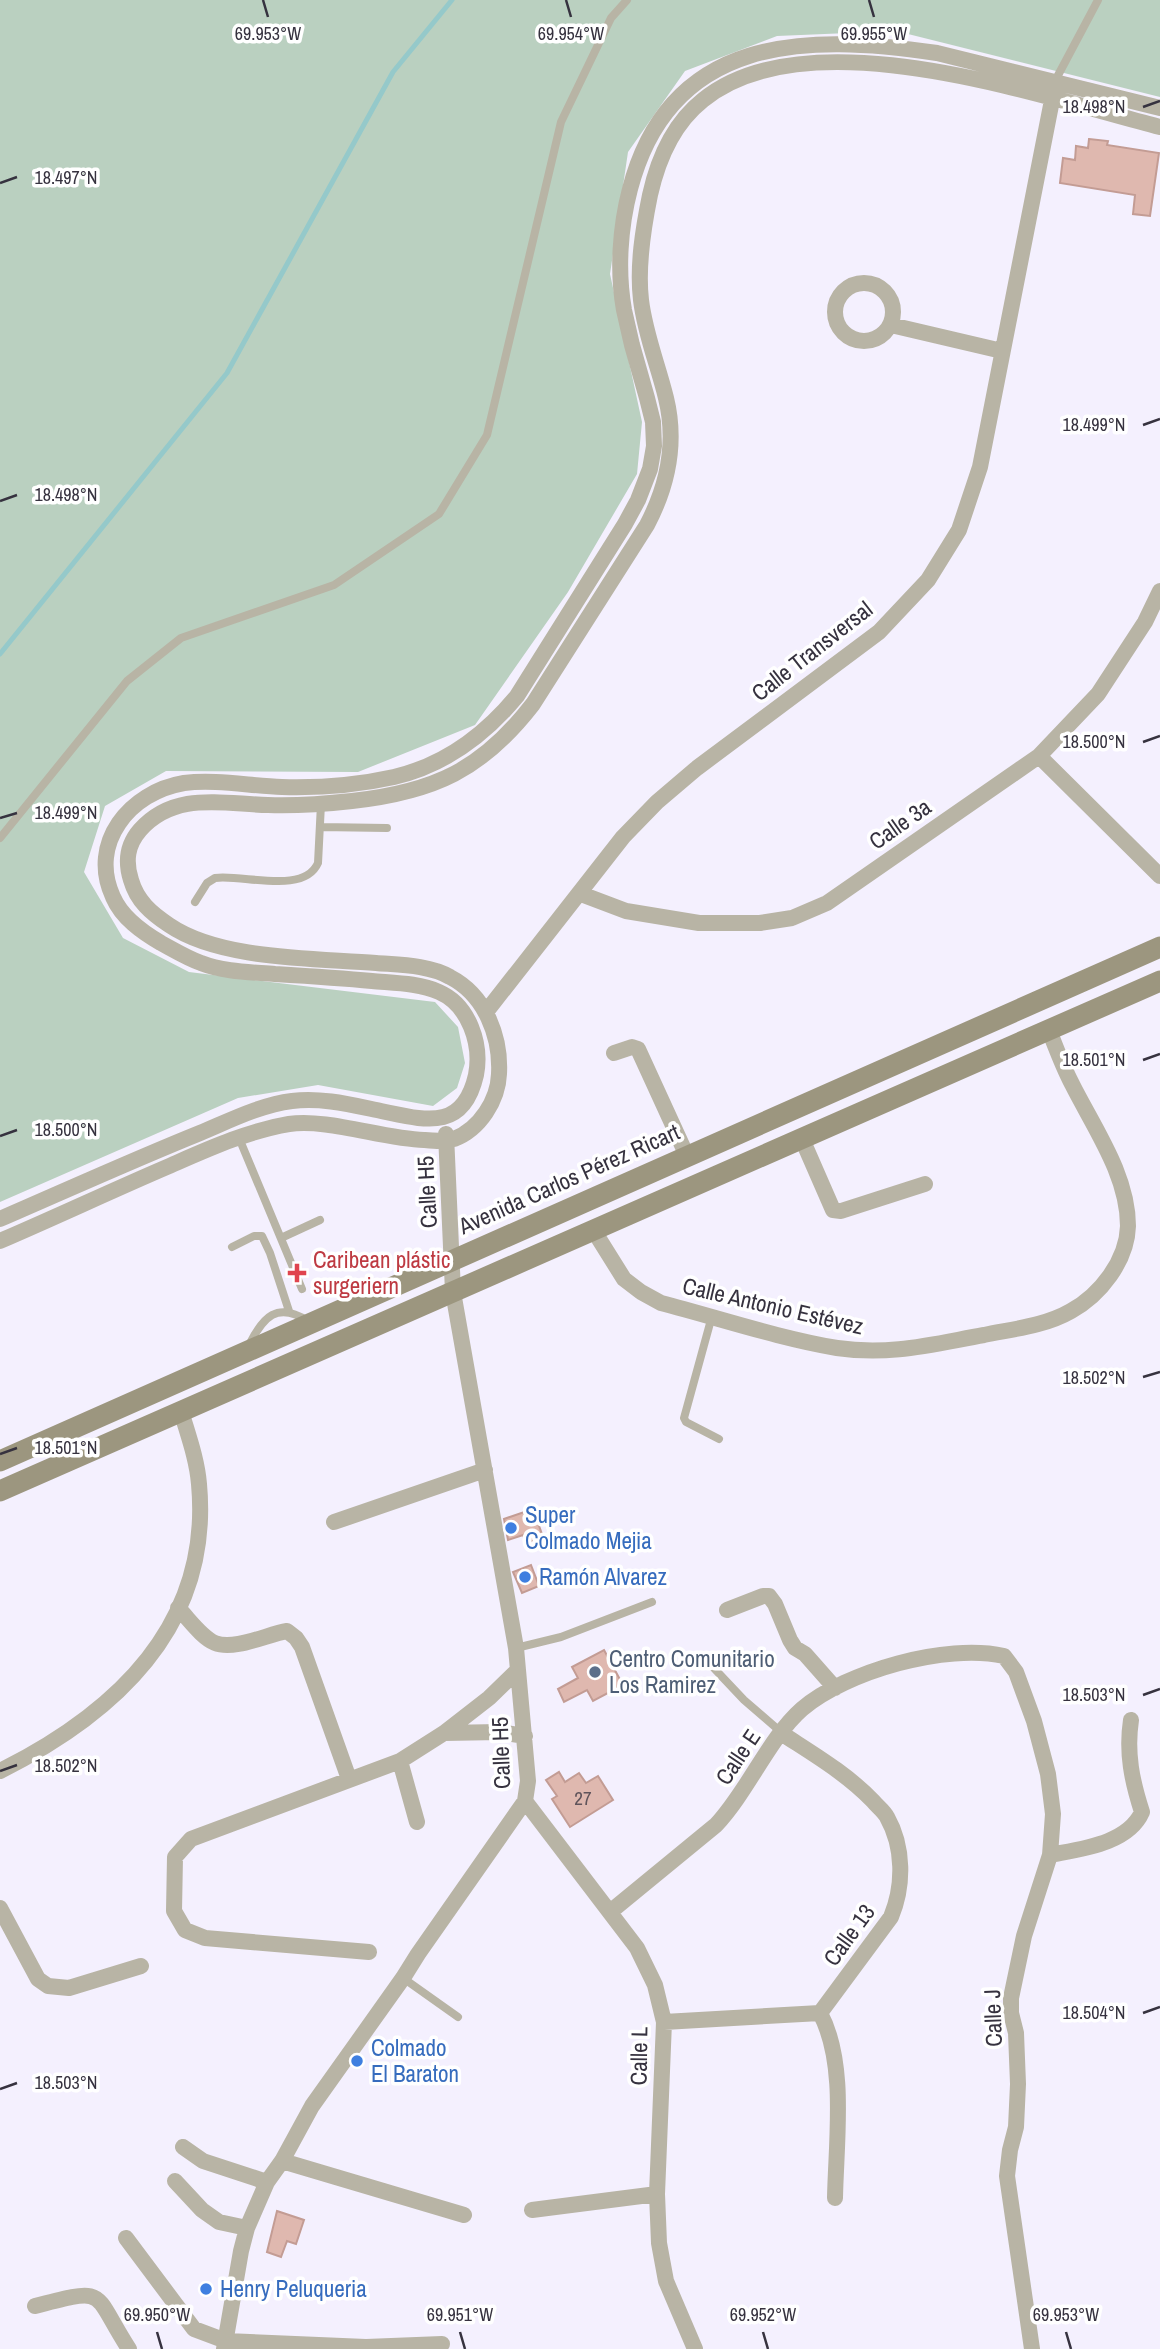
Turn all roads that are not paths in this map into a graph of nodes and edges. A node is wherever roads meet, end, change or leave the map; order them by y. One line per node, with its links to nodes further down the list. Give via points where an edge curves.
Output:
1 (627, 0): 17 (lane, via 611,18 561,122 487,435 439,514 334,585 181,638 127,681)
2 (1098, 0): 3 (lane)
3 (1055, 81): 4 (street, Calle Transversal); 5 (street); 9 (street, via 900,47 813,45 757,52 734,60 708,74 667,108 636,167 623,229 621,292 653,422 650,470)
4 (1053, 98): 6 (street); 8 (street, Calle Transversal); 10 (street, via 922,69 804,64 778,66 725,85 687,115 654,177 641,266 641,302 667,399 672,438 668,474)
5 (1160, 108)
6 (1160, 127)
7 (891, 325): 8 (street)
8 (1002, 351): 19 (street, Calle Transversal, via 980,467 959,530 928,580 879,632 657,802 623,837)
9 (638, 500): 10 (street); 24 (street, via 517,696 467,745 418,770 352,783 286,787 183,783 141,800 123,816 111,836 104,859 114,901 144,933 185,956 224,969 412,985)
10 (656, 507): 14 (street, via 550,679 502,740 445,780 392,796)
11 (1160, 591): 12 (street, Calle 3a)
12 (1153, 625): 13 (street, Calle 3a, via 1098,694)
13 (1039, 756): 18 (street); 19 (street, Calle 3a, via 827,903 792,918 760,923 679,921 626,911)
14 (321, 804): 15 (lane); 22 (street, via 187,803 159,813 134,838 128,852 132,885 155,915 198,941 258,953 406,966)
15 (320, 827): 16 (lane); 20 (lane, via 318,863 305,877 281,881 215,878)
16 (387, 828)
17 (0, 838)
18 (1160, 876)
19 (580, 894): 25 (street, Calle Transversal)
20 (195, 902)
21 (1160, 947): 32 (main road, Avenida Carlos Pérez Ricart)
22 (449, 976): 24 (street); 25 (street, via 476,996)
23 (1160, 981): 26 (main road)
24 (439, 992): 28 (street, via 457,1003 477,1047 472,1091 463,1105)
25 (486, 1012): 31 (street, via 499,1064 499,1085 473,1128)
26 (1049, 1030): 30 (main road); 44 (street, Calle Antonio Estévez, via 1110,1156 1125,1200 1128,1228 1122,1255 1094,1294 1071,1311 1038,1324 910,1350 837,1348)
27 (614, 1053): 32 (street, via 638,1049)
28 (443, 1118): 31 (street, Calle H5); 34 (street, via 421,1120 313,1100 280,1104 146,1155)
29 (239, 1138): 31 (street, via 300,1122 406,1140); 37 (lane); 38 (street)
30 (802, 1139): 33 (street, via 833,1210); 36 (main road)
31 (447, 1141): 40 (street, Calle H5)
32 (687, 1156): 40 (main road, Avenida Carlos Pérez Ricart)
33 (925, 1184)
34 (0, 1219)
35 (320, 1220): 37 (lane)
36 (594, 1231): 42 (main road); 44 (street, Calle Antonio Estévez, via 624,1279 641,1292 661,1303)
37 (281, 1238): 41 (lane)
38 (0, 1241)
39 (232, 1247): 43 (lane, via 262,1236)
40 (453, 1259): 42 (street, Calle H5); 45 (main road, Avenida Carlos Pérez Ricart)
41 (302, 1289)
42 (453, 1292): 47 (main road); 50 (street, Calle H5)
43 (289, 1311): 45 (lane); 46 (lane, via 260,1325)
44 (712, 1316): 48 (lane, via 684,1418)
45 (310, 1322): 46 (main road, Avenida Carlos Pérez Ricart)
46 (246, 1351): 49 (main road, Avenida Carlos Pérez Ricart)
47 (181, 1411): 51 (main road); 54 (street, via 197,1470 200,1531)
48 (719, 1439)
49 (0, 1461)
50 (485, 1470): 52 (street); 56 (street, Calle H5)
51 (0, 1491)
52 (334, 1522)
53 (652, 1602): 56 (lane, via 561,1637)
54 (178, 1608): 66 (street, via 161,1642 114,1696 59,1737); 67 (street, via 214,1643 239,1643 287,1631 296,1637)
55 (727, 1610): 60 (street, via 769,1596 790,1640)
56 (516, 1648): 59 (street, Calle H5)
57 (1003, 1656): 60 (street, Calle E, via 972,1651 938,1654 880,1669); 70 (street, Calle J, via 1016,1672 1048,1774)
58 (710, 1664): 63 (lane)
59 (518, 1670): 62 (street); 64 (street, Calle H5)
60 (835, 1688): 63 (street, Calle E, via 802,1709)
61 (1131, 1720): 70 (street, via 1127,1745 1142,1812 1138,1822 1091,1847)
62 (444, 1733): 64 (street); 65 (street)
63 (781, 1733): 72 (street, Calle E, via 716,1825); 76 (street, Calle 13, via 854,1782 887,1816 901,1866 898,1901 891,1917)
64 (525, 1736): 68 (street, Calle H5)
65 (400, 1761): 67 (street); 69 (street)
66 (0, 1771)
67 (349, 1779): 73 (street, via 191,1839 175,1857 174,1911 185,1930 205,1938)
68 (525, 1801): 72 (street, Calle L); 75 (street, Calle H5)
69 (417, 1822)
70 (1050, 1855): 94 (street, Calle J, via 1024,1936 1011,1998 1018,2084 1007,2176)
71 (0, 1908): 74 (street, via 38,1979 48,1986 69,1988)
72 (610, 1912): 78 (street, Calle L, via 637,1948 655,1985)
73 (369, 1952)
74 (141, 1966)
75 (404, 1978): 77 (lane); 80 (street, Calle H5, via 312,2106)
76 (820, 2013): 78 (street); 84 (street, via 834,2048 837,2078)
77 (458, 2017)
78 (664, 2022): 83 (street, Calle L)
79 (183, 2147): 82 (street, via 202,2161)
80 (282, 2161): 82 (street, Calle H5); 86 (street)
81 (175, 2182): 87 (street, via 219,2222)
82 (267, 2182): 87 (street, Calle H5)
83 (657, 2194): 85 (street); 93 (street, Calle L, via 666,2281)
84 (835, 2197)
85 (532, 2210)
86 (464, 2215)
87 (247, 2228): 91 (street, Calle H5)
88 (126, 2238): 91 (street, via 194,2329)
89 (35, 2306): 92 (street, via 91,2295 102,2302)
90 (442, 2344): 91 (street)
91 (225, 2345)
92 (129, 2349)
93 (695, 2349)
94 (1032, 2349)

